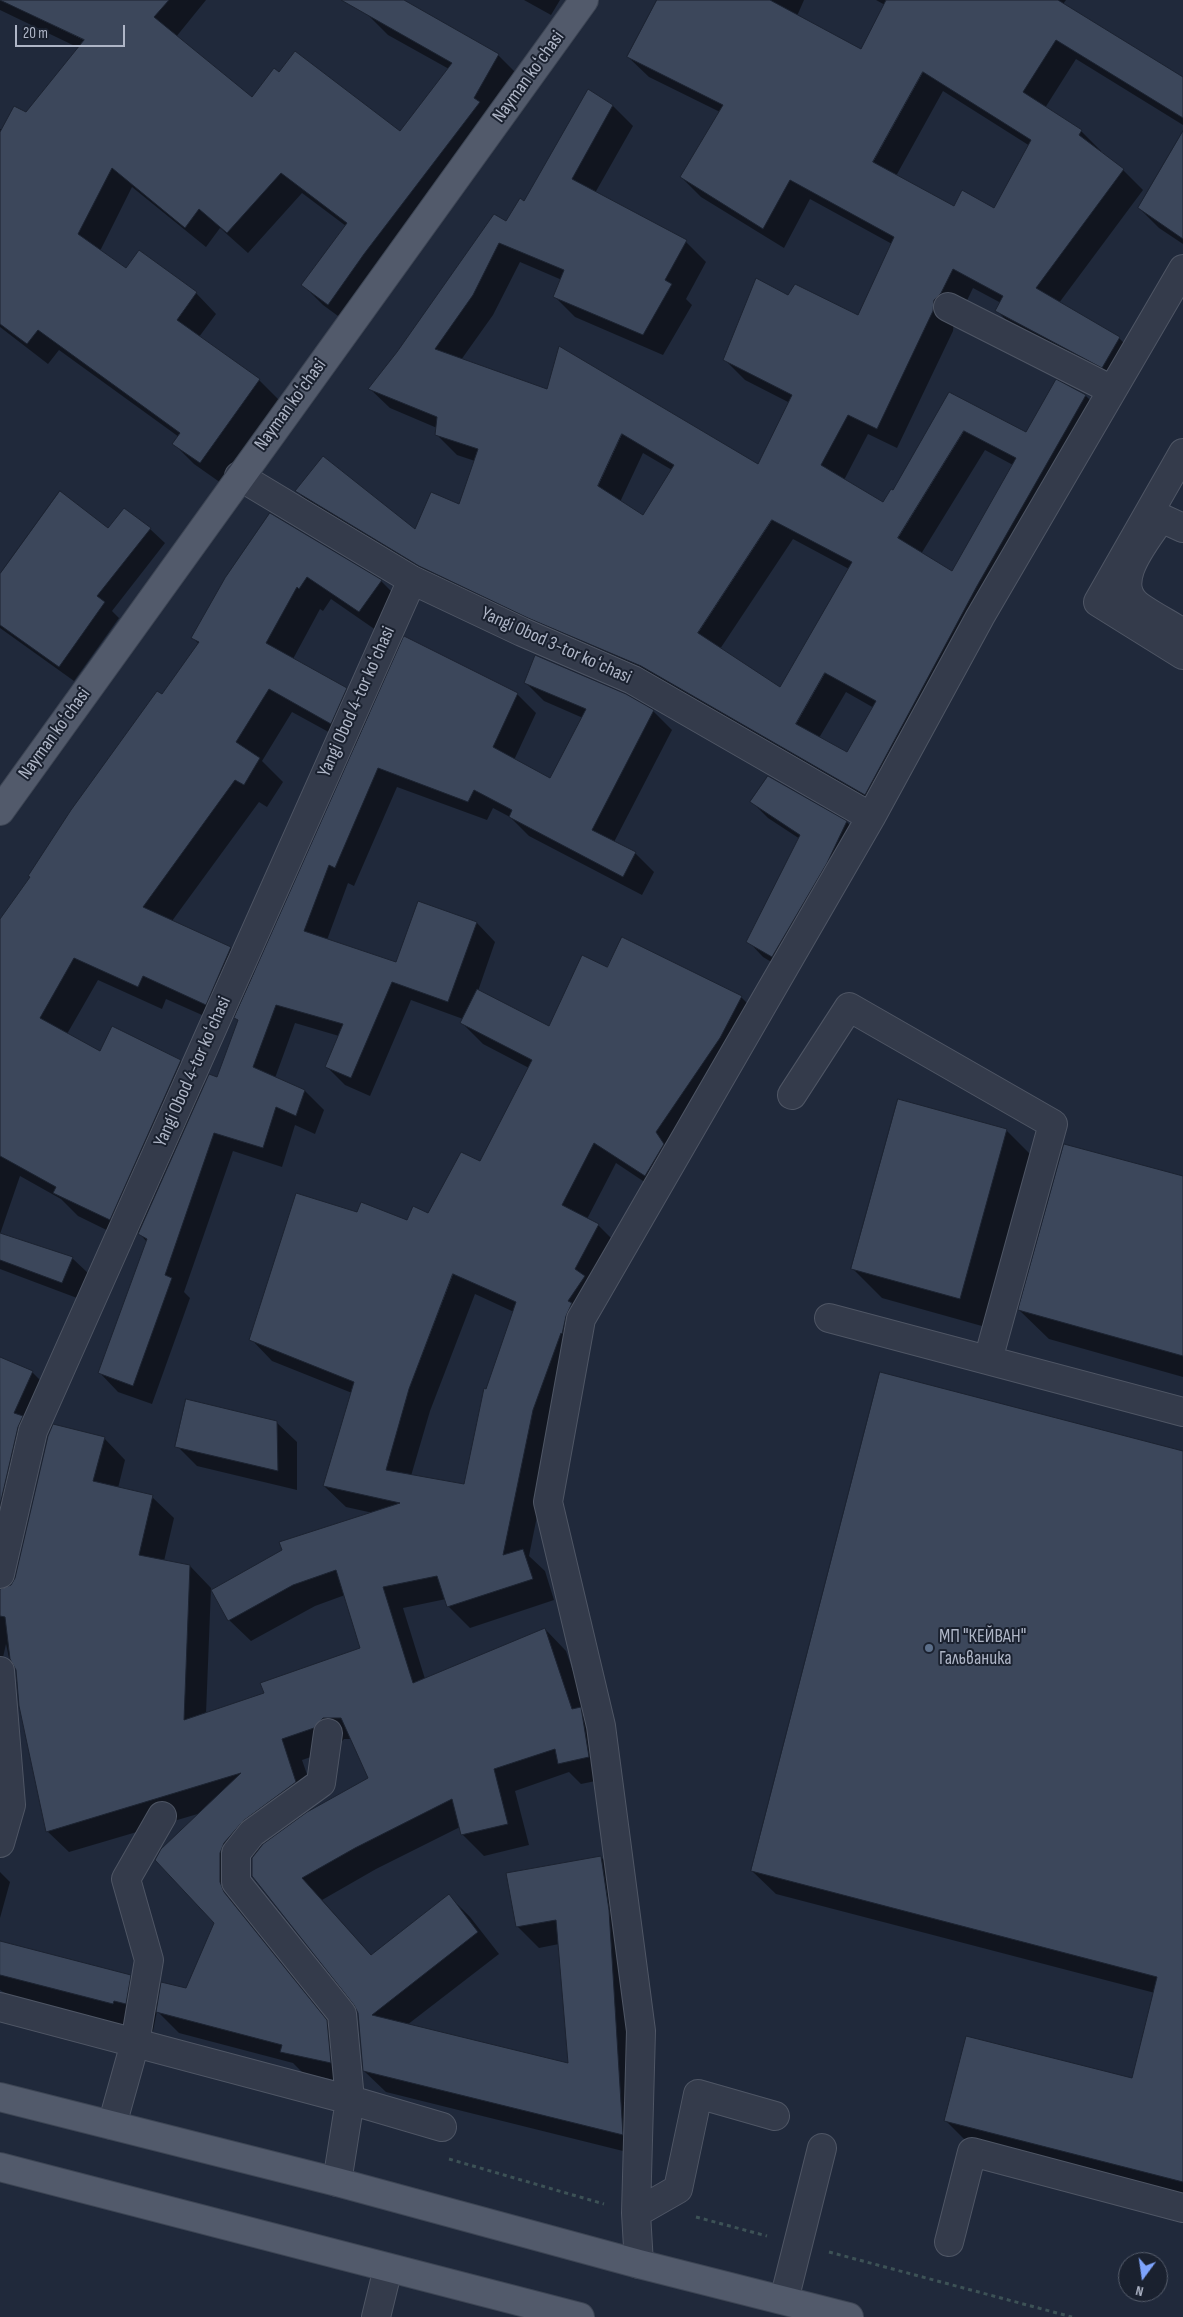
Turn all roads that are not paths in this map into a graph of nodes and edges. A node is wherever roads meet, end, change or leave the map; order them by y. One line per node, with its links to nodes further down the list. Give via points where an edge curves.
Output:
1 (584, 0): 6 (main road, Nayman koʻchasi)
2 (1183, 269): 4 (street)
3 (948, 307): 4 (street)
4 (1112, 390): 12 (street, via 980,617)
5 (1183, 453): 10 (street, via 1098,602)
6 (239, 476): 8 (street, Yangi Obod 3-tor koʻchasi); 11 (main road, Nayman koʻchasi)
7 (1183, 528): 9 (street, via 1161,518 1129,568 1127,587 1137,605)
8 (412, 580): 12 (street, Yangi Obod 3-tor koʻchasi, via 633,680); 17 (street, Yangi Obod 4-tor koʻchasi, via 33,1431)
9 (1183, 632)
10 (1183, 655)
11 (0, 811)
12 (871, 817): 33 (street, via 581,1319 548,1502 601,1726 641,2031)
13 (792, 1095): 15 (street, via 849,1007 1052,1124)
14 (829, 1318): 15 (street)
15 (988, 1360): 16 (street)
16 (1183, 1412)
17 (0, 1574)
18 (0, 1671): 21 (street, via 11,1805)
19 (328, 1733): 25 (street, via 321,1784 252,1832 236,1853 236,1882 342,2014)
20 (162, 1816): 23 (street, via 126,1879 150,1960)
21 (0, 1843)
22 (0, 2007): 23 (street)
23 (134, 2043): 25 (street); 27 (street)
24 (0, 2097): 27 (main road)
25 (350, 2100): 28 (street); 31 (street)
26 (775, 2116): 33 (street, via 698,2094 678,2189)
27 (112, 2126): 31 (main road)
28 (442, 2127)
29 (822, 2148): 37 (street)
30 (0, 2167): 36 (main road)
31 (337, 2182): 35 (main road)
32 (1183, 2208): 34 (street, via 972,2152)
33 (643, 2209): 35 (street)
34 (949, 2242)
35 (639, 2264): 37 (main road)
36 (388, 2268): 38 (street); 39 (main road)
37 (784, 2300): 40 (main road)
38 (376, 2317)
39 (580, 2317)
40 (849, 2317)

